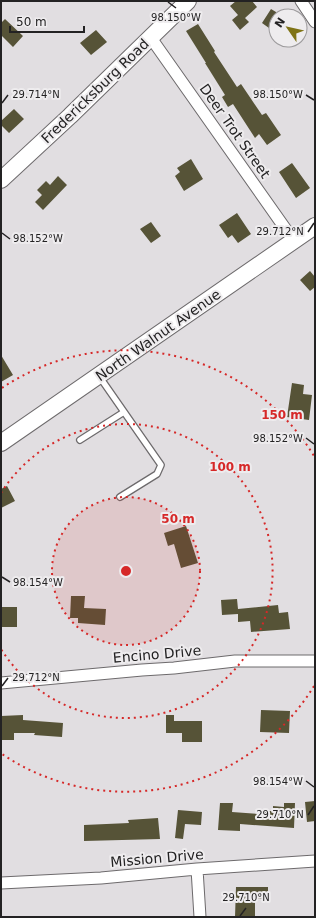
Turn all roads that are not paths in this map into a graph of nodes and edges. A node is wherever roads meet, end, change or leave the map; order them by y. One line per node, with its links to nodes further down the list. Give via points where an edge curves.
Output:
1 (188, 1): 4 (main road, Fredericksburg Road)
2 (301, 1): 3 (street)
3 (315, 22)
4 (151, 38): 5 (main road, Fredericksburg Road); 7 (street, Deer Trot Street)
5 (1, 180)
6 (315, 226): 7 (main road, North Walnut Avenue)
7 (294, 241): 8 (main road, North Walnut Avenue)
8 (98, 376): 9 (lane); 11 (main road, North Walnut Avenue)
9 (124, 412): 10 (lane); 12 (lane, via 161,468 157,474)
10 (80, 440)
11 (1, 444)
12 (120, 497)
13 (315, 661): 14 (street, Encino Drive, via 236,661)
14 (1, 683)
15 (315, 861): 16 (street, Mission Drive)
16 (197, 869): 17 (street, Mission Drive, via 101,878); 18 (street)
17 (1, 883)
18 (200, 917)

